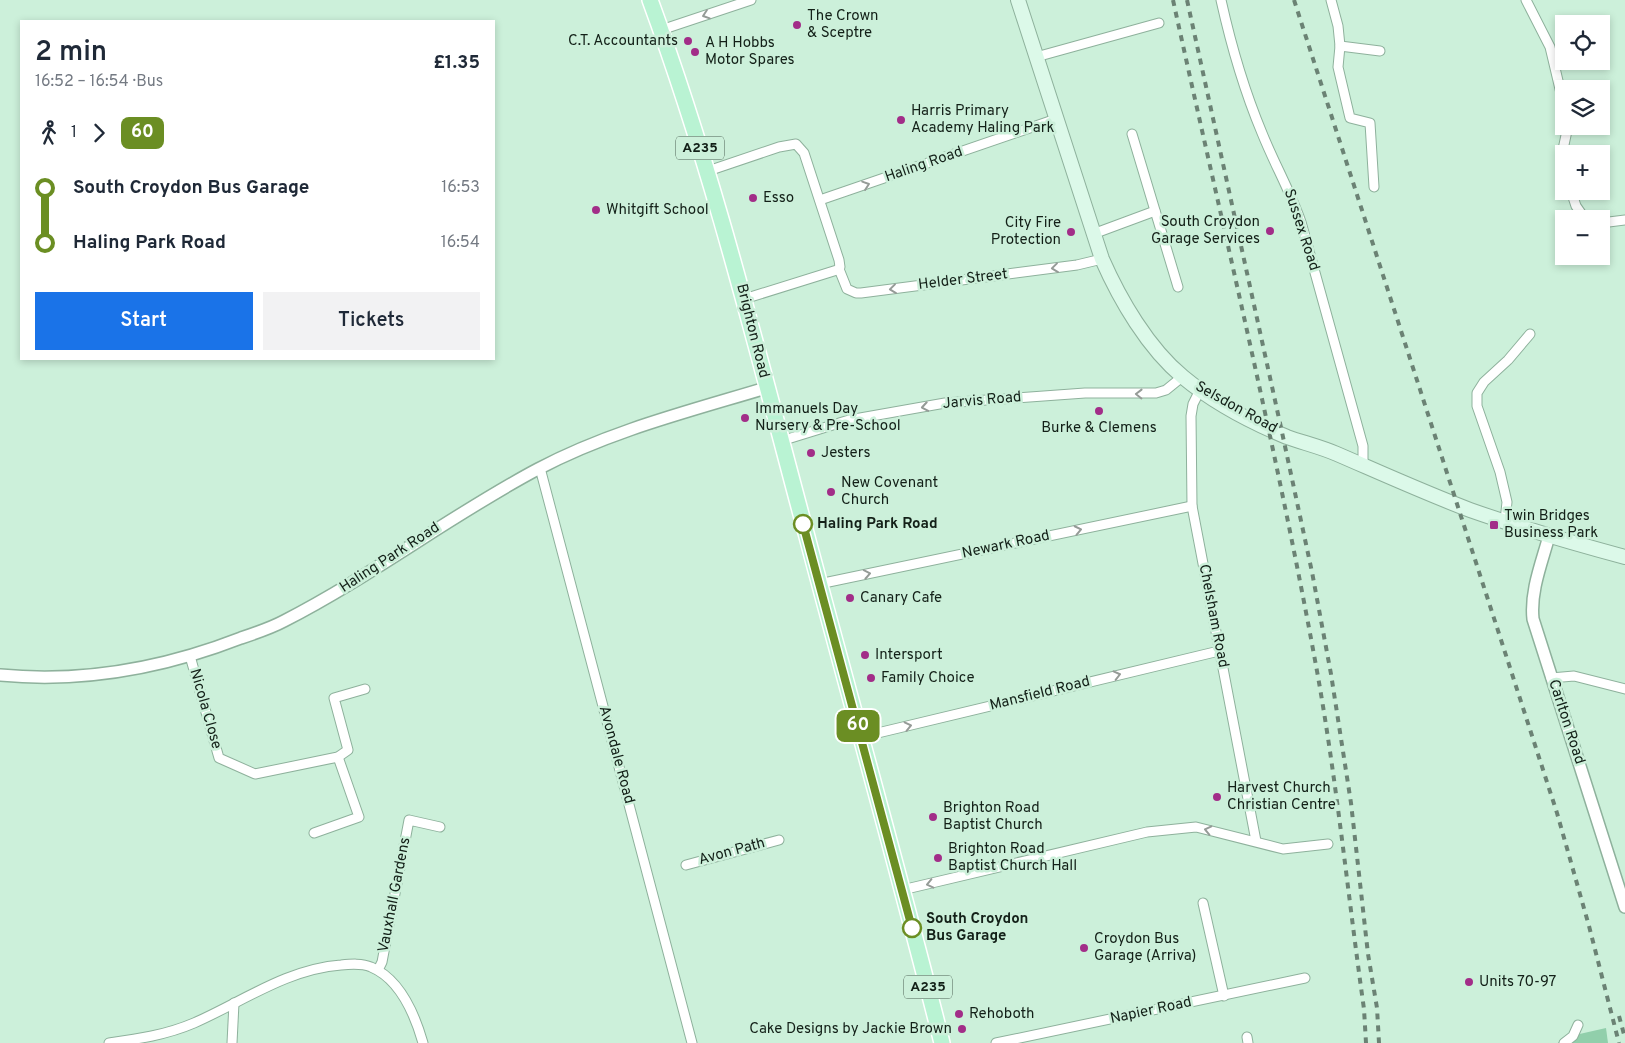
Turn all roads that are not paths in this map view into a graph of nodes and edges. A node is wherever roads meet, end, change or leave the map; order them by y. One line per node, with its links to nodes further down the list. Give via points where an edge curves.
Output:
1 (650, 0): 8 (main road, Brighton Road / A235)
2 (751, 0): 8 (street, one-way to 8)
3 (1018, 0): 11 (main road, Selsdon Road)
4 (1221, 0): 31 (street, Sussex Road, via 1252,109 1301,222 1363,446)
5 (1331, 0): 9 (street)
6 (1526, 0): 12 (street, via 1550,47)
7 (1159, 23): 11 (street)
8 (661, 30): 15 (main road, Brighton Road / A235)
9 (1340, 46): 10 (street); 16 (street, via 1338,67 1350,118 1370,123)
10 (1380, 51)
11 (1036, 57): 13 (main road, Selsdon Road)
12 (1558, 80)
13 (1056, 119): 17 (street, Haling Road, one-way to 13); 21 (main road, Selsdon Road)
14 (1132, 134): 18 (street)
15 (708, 171): 17 (street, via 796,144 804,153); 25 (main road, Brighton Road / A235)
16 (1374, 187)
17 (820, 200): 23 (street)
18 (1155, 210): 21 (street); 24 (street)
19 (1625, 220): 20 (street)
20 (1610, 222)
21 (1094, 234): 22 (main road, Selsdon Road)
22 (1102, 259): 23 (street, Helder Street, one-way to 23, via 861,293 846,289); 27 (main road, Selsdon Road, via 1136,320)
23 (839, 269): 25 (street)
24 (1178, 287)
25 (744, 298): 28 (main road, Brighton Road / A235)
26 (1530, 334): 34 (street, via 1477,393 1507,502)
27 (1182, 377): 29 (main road, Selsdon Road); 30 (street, Jarvis Road, one-way to 30, via 1166,390 1156,393 1085,393 945,403 848,420)
28 (766, 388): 30 (main road, Brighton Road / A235); 32 (street, Haling Park Road, via 584,446)
29 (1200, 390): 31 (main road, Selsdon Road, via 1258,424); 33 (street, Chelsham Road, via 1191,410)
30 (781, 441): 37 (main road, Brighton Road / A235)
31 (1362, 465): 34 (main road, Selsdon Road)
32 (540, 468): 39 (street, Haling Park Road, via 334,594 282,622); 63 (street, Avondale Road)
33 (1192, 506): 37 (street, Newark Road, one-way to 33); 38 (street, Chelsham Road)
34 (1505, 521): 35 (main road, Selsdon Road)
35 (1549, 536): 36 (main road, Selsdon Road); 41 (street, Carlton Road, via 1532,613)
36 (1625, 557)
37 (819, 584): 44 (main road, Brighton Road / A235)
38 (1219, 651): 44 (street, Mansfield Road, one-way to 38); 49 (street, Chelsham Road)
39 (190, 656): 40 (street, Haling Park Road, via 99,674 59,677); 45 (street, Nicola Close, via 219,758 255,774)
40 (0, 675)
41 (1551, 678): 43 (street, via 1574,676); 54 (street, Carlton Road)
42 (365, 689): 45 (street, via 334,698 348,750)
43 (1625, 689)
44 (861, 737): 52 (main road, Brighton Road / A235)
45 (338, 757): 47 (street, via 359,817)
46 (440, 827): 55 (street, Vauxhall Gardens, via 409,820)
47 (314, 833)
48 (779, 840): 51 (street, Avon Path)
49 (1256, 841): 50 (street, via 1284,849); 52 (street, one-way to 52, via 1196,827 1147,832)
50 (1328, 844)
51 (686, 864)
52 (902, 890): 64 (main road, Brighton Road / A235)
53 (1203, 904): 57 (street)
54 (1625, 907)
55 (378, 970): 58 (street, via 360,964 324,967 288,978); 62 (street, via 406,1000)
56 (1305, 978): 57 (street, Napier Road)
57 (1224, 996): 65 (street, Napier Road)
58 (234, 1003): 60 (street, via 172,1031); 61 (street)
59 (1578, 1025): 66 (street, via 1573,1036)
60 (109, 1043)
61 (232, 1043)
62 (423, 1043)
63 (692, 1043)
64 (942, 1043)
65 (996, 1043)
66 (1564, 1043)

